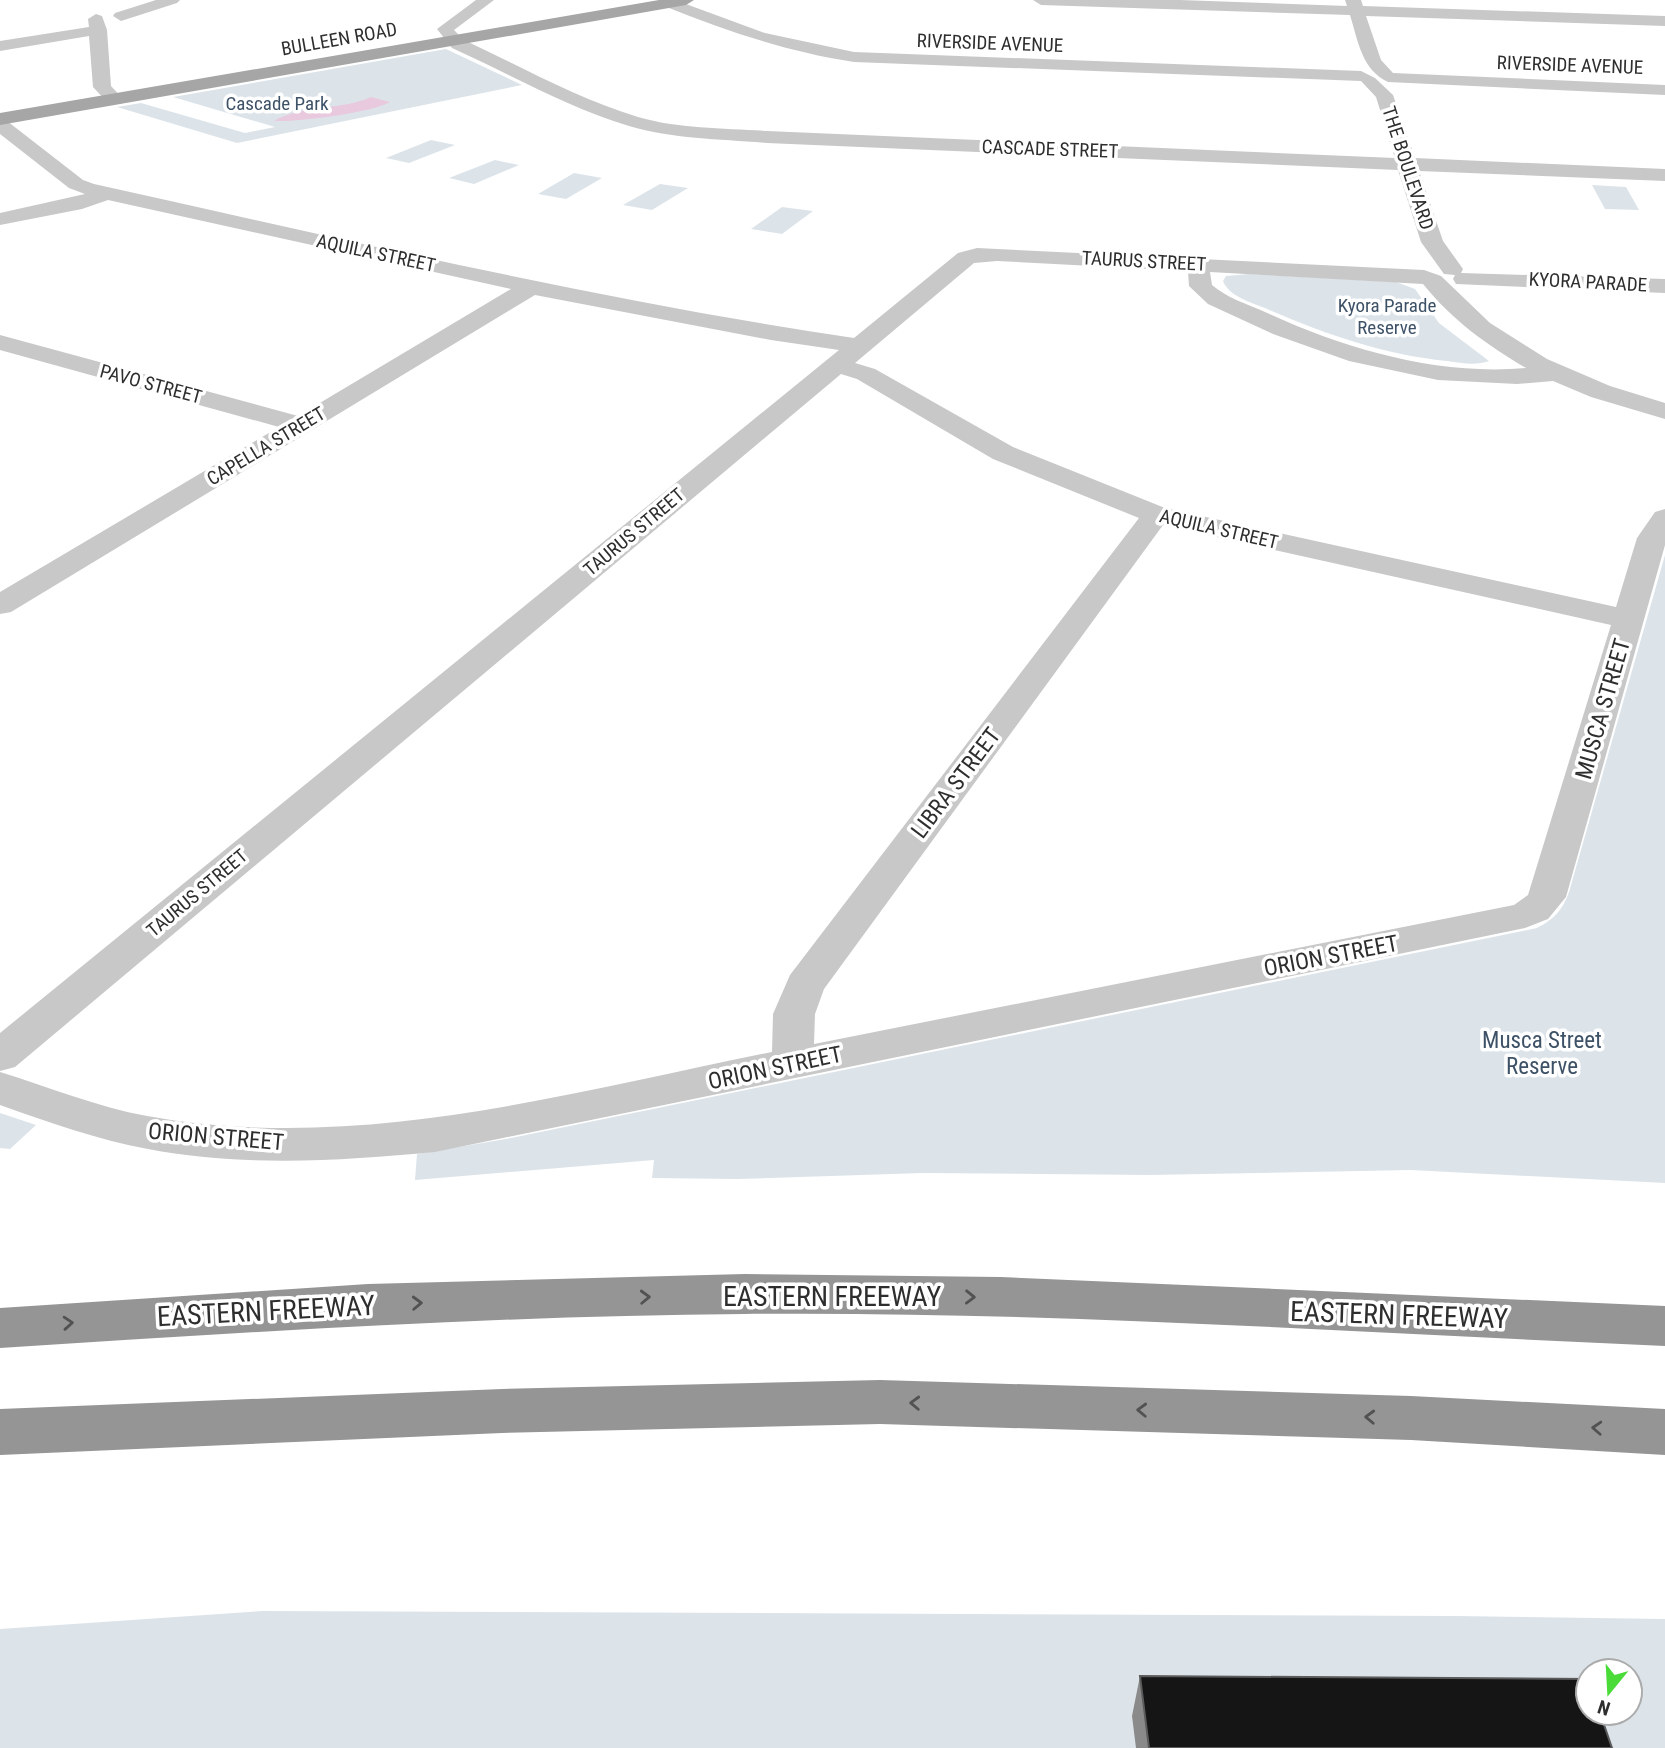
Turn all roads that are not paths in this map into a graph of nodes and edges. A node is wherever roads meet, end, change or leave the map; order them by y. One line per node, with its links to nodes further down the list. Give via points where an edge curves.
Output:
1 (172, 0): 6 (street)
2 (486, 0): 8 (street, via 445,29)
3 (1041, 0): 5 (street)
4 (677, 1): 8 (main road, BULLEEN ROAD); 10 (street, RIVERSIDE AVENUE, via 772,42 854,57)
5 (1354, 5): 7 (street); 10 (street, THE BOULEVARD)
6 (107, 18): 9 (street); 12 (street, via 102,87)
7 (1665, 21)
8 (455, 40): 12 (main road, BULLEEN ROAD); 14 (street, CASCADE STREET, via 598,109 684,131)
9 (0, 46)
10 (1378, 79): 11 (street, RIVERSIDE AVENUE); 14 (street, THE BOULEVARD)
11 (1665, 89)
12 (114, 100): 13 (main road, BULLEEN ROAD)
13 (0, 122): 16 (street, AQUILA STREET, via 76,184)
14 (1406, 164): 15 (street, CASCADE STREET); 19 (street, THE BOULEVARD)
15 (1665, 175)
16 (107, 193): 17 (street, via 82,203); 21 (street, AQUILA STREET)
17 (0, 219)
18 (1198, 264): 19 (street, TAURUS STREET); 23 (street, TAURUS STREET, via 977,254 961,262); 24 (street, via 1201,286 1213,297 1342,350 1444,371 1510,376)
19 (1443, 275): 20 (street, KYORA PARADE); 24 (street, THE BOULEVARD, via 1450,302 1510,349)
20 (1665, 286)
21 (531, 287): 23 (street, AQUILA STREET, via 771,333); 26 (street, CAPELLA STREET)
22 (0, 342): 26 (street, PAVO STREET)
23 (849, 354): 27 (street, AQUILA STREET, via 866,374 1003,453); 32 (street, TAURUS STREET)
24 (1555, 373): 25 (street, THE BOULEVARD)
25 (1665, 411)
26 (302, 425): 29 (street, CAPELLA STREET)
27 (1156, 515): 30 (street, AQUILA STREET); 33 (street, LIBRA STREET, via 805,985 791,1018)
28 (1665, 518): 30 (street, MUSCA STREET, via 1652,538)
29 (0, 605)
30 (1629, 619): 31 (street, MUSCA STREET)
31 (1545, 901): 33 (street, ORION STREET, via 1538,909 1505,921)
32 (0, 1056)
33 (795, 1063): 34 (street, ORION STREET, via 435,1136 299,1145 167,1136 66,1111)
34 (0, 1088)
35 (1665, 1326): 36 (highway, EASTERN FREEWAY, one-way to 35, via 368,1304 745,1294 1001,1297)
36 (0, 1328)
37 (1665, 1432): 38 (highway, one-way to 38, via 1410,1418 880,1402 502,1411)
38 (0, 1433)

